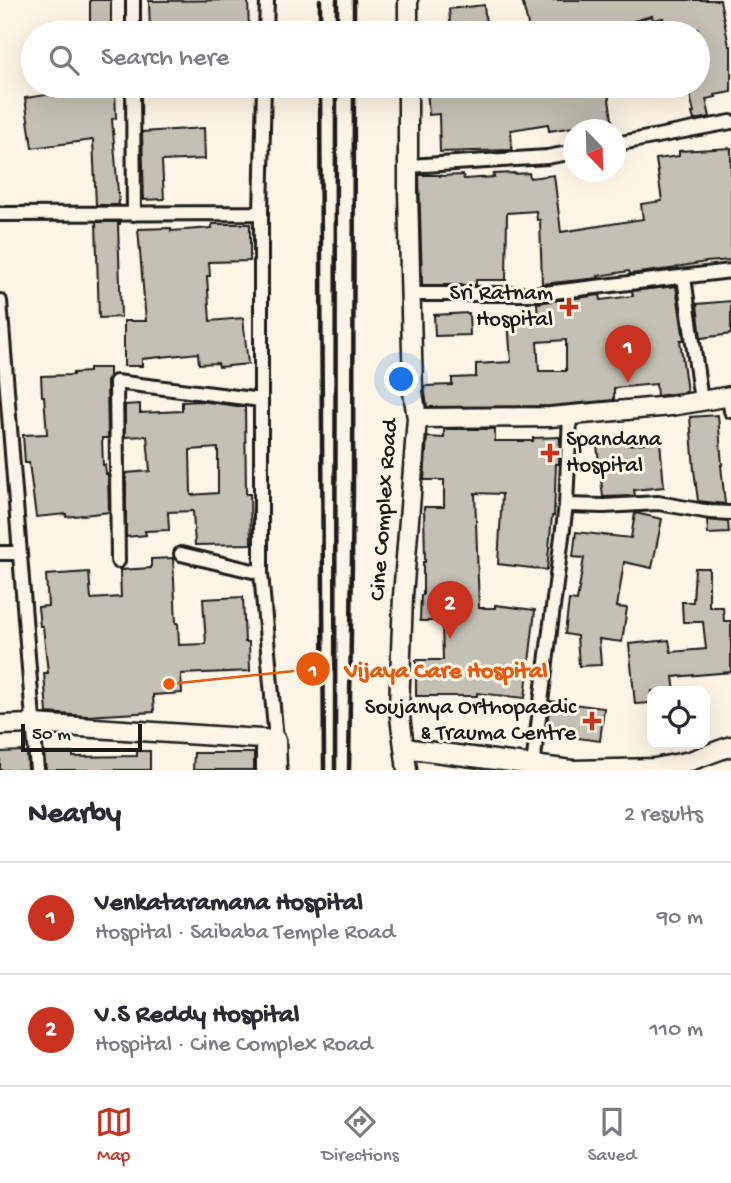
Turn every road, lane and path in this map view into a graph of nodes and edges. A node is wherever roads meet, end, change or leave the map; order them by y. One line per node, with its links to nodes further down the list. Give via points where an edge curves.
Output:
1 (133, 0): 4 (street)
2 (267, 0): 5 (street)
3 (408, 0): 6 (main road)
4 (133, 21)
5 (266, 21)
6 (408, 21)
7 (134, 98): 15 (street)
8 (264, 98): 14 (street)
9 (408, 98): 13 (main road, Cine Complex Road)
10 (731, 122): 11 (street)
11 (626, 142)
12 (563, 154): 13 (street)
13 (409, 166): 19 (main road, Cine Complex Road)
14 (261, 213): 15 (street); 22 (street)
15 (134, 214): 16 (street)
16 (0, 215)
17 (731, 271): 18 (street)
18 (684, 277): 19 (street, via 536,294); 23 (street)
19 (411, 294): 26 (main road, Cine Complex Road)
20 (0, 301): 21 (street)
21 (4, 392): 30 (street)
22 (261, 400): 32 (street, via 116,382); 33 (street)
23 (701, 401): 24 (main road); 25 (main road)
24 (730, 401)
25 (570, 415): 26 (main road); 27 (street)
26 (417, 418): 38 (main road, Cine Complex Road, via 399,709)
27 (566, 505): 28 (street, via 658,503); 40 (street)
28 (731, 513)
29 (0, 553): 30 (street)
30 (20, 553): 34 (street)
31 (181, 554): 33 (street)
32 (118, 561)
33 (261, 573): 36 (street)
34 (34, 724): 35 (main road); 36 (main road); 42 (street)
35 (0, 725)
36 (269, 739): 43 (street); 44 (main road)
37 (731, 746): 41 (main road)
38 (404, 748): 39 (main road); 45 (main road, Cine Complex Road)
39 (477, 764): 40 (main road)
40 (533, 765): 46 (main road)
41 (692, 766): 46 (main road)
42 (37, 770)
43 (263, 770)
44 (277, 770)
45 (407, 770)
46 (573, 770)

